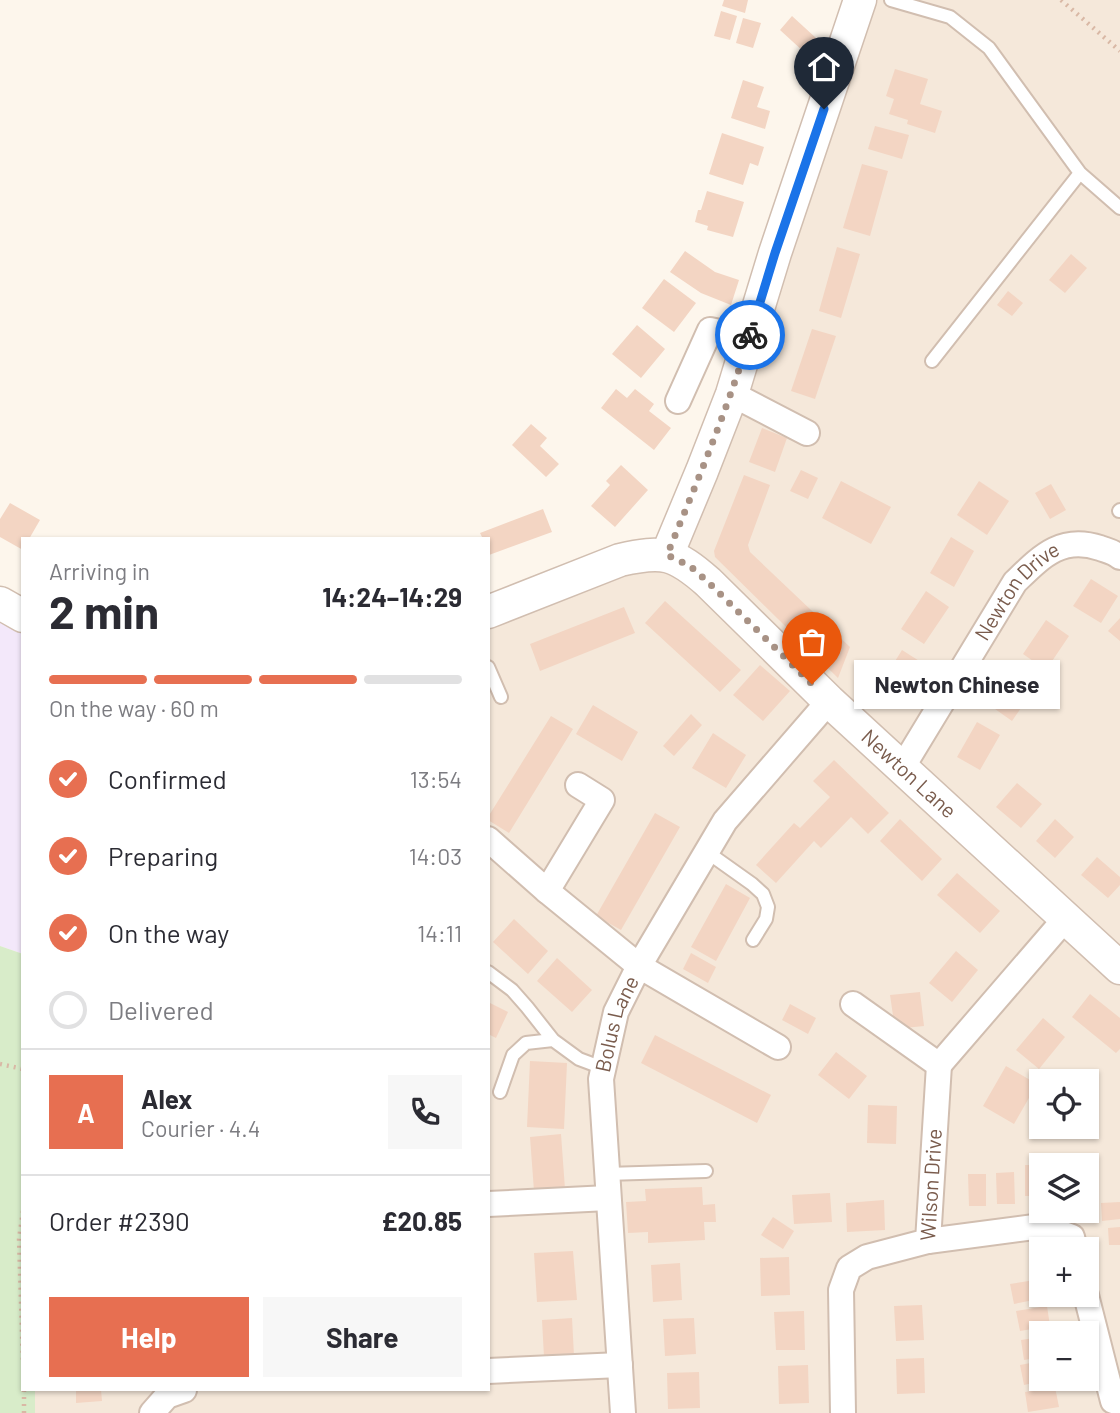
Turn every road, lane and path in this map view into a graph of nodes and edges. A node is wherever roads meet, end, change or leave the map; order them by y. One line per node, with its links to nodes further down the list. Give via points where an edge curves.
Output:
1 (860, 0): 7 (street)
2 (891, 0): 5 (lane, via 950,17 989,48)
3 (1061, 0): 4 (path)
4 (1120, 51)
5 (1080, 173): 6 (lane); 8 (lane)
6 (1120, 208)
7 (749, 338): 9 (street); 10 (street, via 710,330)
8 (933, 361)
9 (732, 394): 11 (street); 12 (street)
10 (678, 401)
11 (807, 433)
12 (667, 555): 15 (street, via 620,560); 19 (street, Newton Lane, via 708,582)
13 (1120, 557): 20 (street, Newton Drive, via 1090,545 1061,546 1014,582)
14 (0, 603): 16 (street)
15 (490, 611)
16 (21, 615)
17 (490, 672): 18 (lane)
18 (501, 697)
19 (829, 701): 20 (street, Newton Lane); 23 (street, Bolus Lane, via 725,821)
20 (902, 768): 25 (street, Newton Lane)
21 (578, 785): 24 (street, via 602,800)
22 (490, 841): 24 (street)
23 (707, 852): 26 (lane, via 763,894 766,919); 27 (street, Bolus Lane)
24 (547, 891): 27 (street)
25 (1065, 919): 28 (street, Newton Lane); 34 (street)
26 (753, 940)
27 (639, 966): 32 (street); 35 (street, Bolus Lane, via 616,1012)
28 (1120, 968)
29 (490, 974): 31 (lane, via 512,990)
30 (853, 1004): 34 (street)
31 (553, 1040): 35 (lane, via 579,1059); 37 (lane, via 526,1043 513,1055)
32 (778, 1047)
33 (0, 1064): 36 (path)
34 (939, 1065): 43 (street, Wilson Drive)
35 (603, 1068): 39 (street, Bolus Lane)
36 (21, 1069)
37 (500, 1092)
38 (706, 1171): 39 (lane)
39 (607, 1186): 40 (street); 46 (street, Bolus Lane)
40 (490, 1204)
41 (21, 1225): 44 (path)
42 (1072, 1237): 43 (street, via 1042,1226)
43 (928, 1241): 54 (street, Wilson Drive, via 867,1257 849,1268 841,1290)
44 (21, 1302)
45 (1089, 1307): 50 (street, via 1113,1401)
46 (620, 1365): 47 (street); 53 (street, Bolus Lane)
47 (490, 1371)
48 (24, 1391): 51 (path)
49 (181, 1391): 52 (street, via 167,1396)
50 (1120, 1404)
51 (24, 1413)
52 (152, 1413)
53 (623, 1413)
54 (843, 1413)

